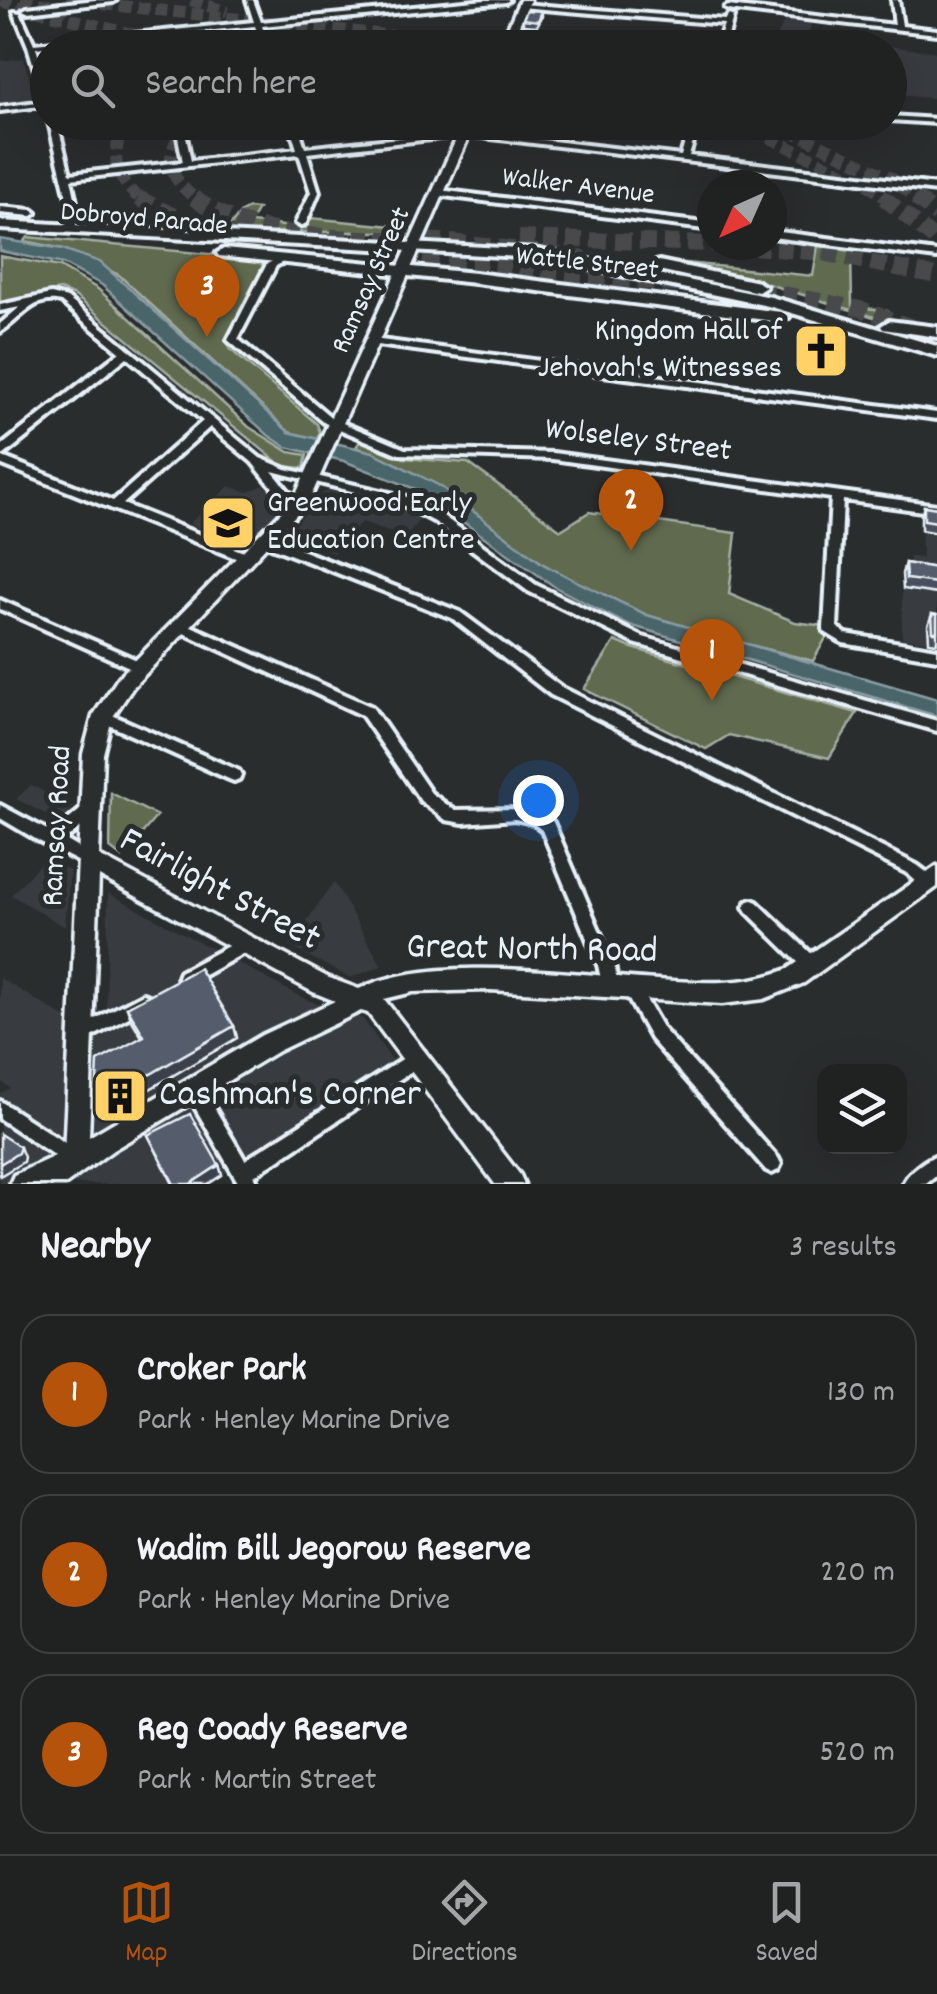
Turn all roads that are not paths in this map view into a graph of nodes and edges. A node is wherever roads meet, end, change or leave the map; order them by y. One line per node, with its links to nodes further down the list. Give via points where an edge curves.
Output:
1 (113, 0): 8 (street)
2 (250, 0): 11 (street)
3 (506, 0): 11 (street)
4 (623, 0): 9 (street)
5 (896, 0): 12 (street)
6 (524, 3): 9 (street); 15 (main road)
7 (727, 4): 10 (street); 12 (street)
8 (18, 11): 18 (street)
9 (619, 13): 10 (street)
10 (729, 22): 16 (street)
11 (258, 24): 13 (street); 14 (street)
12 (898, 27): 17 (street)
13 (196, 30)
14 (260, 30)
15 (511, 30)
16 (727, 30)
17 (937, 32)
18 (30, 40)
19 (30, 105): 20 (street)
20 (0, 109)
21 (907, 119): 22 (street)
22 (937, 121)
23 (58, 140): 33 (street)
24 (183, 140): 32 (street)
25 (299, 140): 30 (street)
26 (377, 140): 30 (street)
27 (463, 140): 35 (main road, Ramsay Street)
28 (554, 140): 31 (street)
29 (690, 140): 31 (street)
30 (302, 150): 32 (street); 38 (street, via 315,192)
31 (684, 158): 34 (street)
32 (187, 163): 33 (street)
33 (67, 177): 41 (street, via 80,215)
34 (937, 188)
35 (439, 193): 39 (street, Walker Avenue); 46 (main road, Ramsay Street)
36 (0, 210): 37 (street, Dobroyd Parade)
37 (32, 213)
38 (301, 223)
39 (697, 225)
40 (0, 230): 41 (highway, Dobroyd Parade)
41 (67, 233): 44 (highway, Dobroyd Parade); 50 (highway, Dobroyd Parade); 51 (highway)
42 (356, 236): 44 (highway)
43 (787, 236): 49 (street)
44 (181, 237): 45 (highway, Dobroyd Parade)
45 (239, 241): 46 (highway, Wattle Street)
46 (415, 247): 47 (highway, Wattle Street); 51 (main road, Ramsay Street); 53 (highway)
47 (498, 250): 55 (highway, Wattle Street); 58 (highway, Wattle Street, via 690,271)
48 (473, 255): 57 (highway, via 623,277)
49 (937, 255)
50 (284, 258): 51 (highway, Wattle Street); 67 (street, via 272,264 233,340)
51 (402, 264): 53 (highway, Wattle Street); 61 (main road, Ramsay Street)
52 (623, 265): 55 (highway)
53 (475, 278): 57 (highway, Wattle Street)
54 (32, 301): 56 (street); 59 (street); 63 (street, via 59,298)
55 (771, 302): 62 (highway, Wattle Street)
56 (0, 308)
57 (809, 321): 64 (highway, Wattle Street)
58 (873, 322): 60 (highway); 62 (highway, Wattle Street)
59 (0, 329)
60 (937, 332)
61 (373, 342): 65 (street); 67 (main road, Ramsay Street)
62 (937, 348)
63 (127, 352): 66 (street); 68 (street)
64 (937, 360)
65 (937, 416)
66 (210, 421): 70 (street); 74 (street)
67 (328, 441): 71 (main road, Ramsay Road); 72 (street, Wolseley Street, via 408,454 553,456)
68 (0, 453)
69 (0, 460): 74 (street)
70 (256, 460): 71 (street); 73 (street, via 288,498)
71 (313, 477): 73 (main road, Ramsay Road); 83 (street, via 419,507 532,588 638,640)
72 (837, 496): 75 (street, Wolseley Street); 80 (street, via 830,629 836,636)
73 (300, 501): 76 (main road, Ramsay Road)
74 (114, 506): 77 (street)
75 (937, 509)
76 (265, 540): 77 (main road, Ramsay Road); 89 (street, via 456,615 556,691)
77 (247, 558): 79 (main road, Ramsay Road)
78 (0, 604): 81 (street)
79 (180, 626): 81 (main road, Ramsay Road); 94 (street, via 367,711 426,797 451,816 540,818)
80 (937, 654)
81 (141, 666): 82 (main road, Ramsay Road)
82 (103, 716): 84 (street); 85 (main road, Ramsay Road, via 92,754)
83 (937, 726)
84 (234, 775)
85 (91, 809): 87 (street, via 66,831); 88 (main road, Ramsay Road)
86 (0, 811): 87 (street, Fairlight Street)
87 (44, 837): 88 (street, Fairlight Street)
88 (88, 860): 91 (main road, Fairlight Street); 97 (main road, Ramsay Road)
89 (932, 878): 92 (main road, Great North Road)
90 (752, 907): 92 (street)
91 (245, 944): 93 (street); 96 (main road, Fairlight Street)
92 (812, 965): 94 (main road, Great North Road, via 781,984 746,993)
93 (175, 983)
94 (620, 988): 96 (main road, Great North Road, via 428,981); 102 (street)
95 (158, 993): 97 (street)
96 (355, 998): 98 (main road, Fairlight Street, via 387,1016); 99 (main road, Great North Road)
97 (82, 1034): 101 (main road, Ramsay Road)
98 (418, 1057): 104 (street); 107 (main road, Fairlight Street)
99 (193, 1088): 101 (main road, Great North Road); 104 (street)
100 (0, 1109): 101 (street)
101 (76, 1160): 105 (main road, Great North Road); 106 (main road, Great North Road)
102 (772, 1164)
103 (937, 1164): 108 (street)
104 (245, 1178)
105 (23, 1184)
106 (46, 1184)
107 (511, 1184)
108 (912, 1184)

